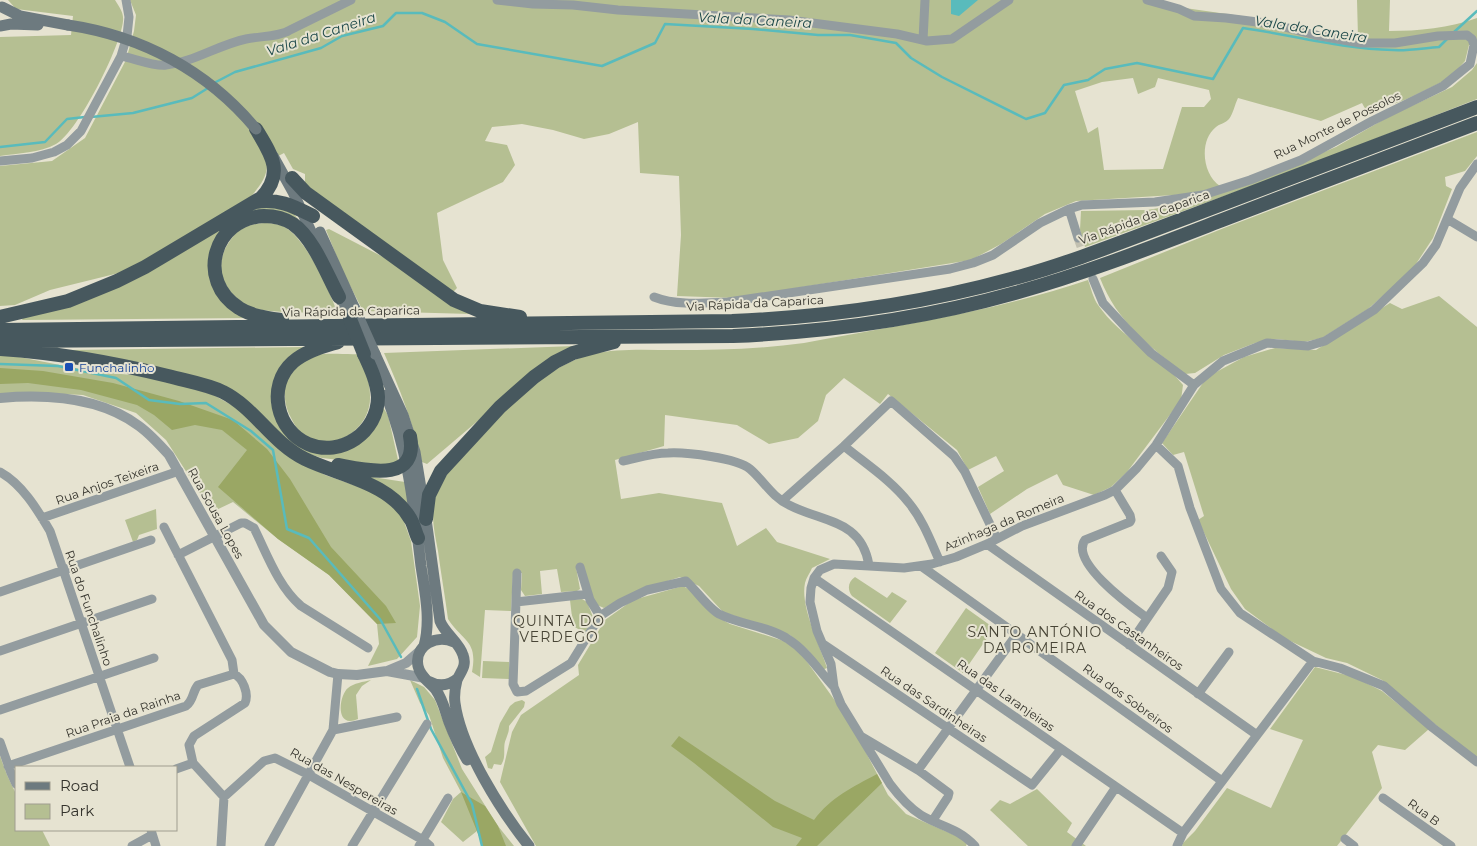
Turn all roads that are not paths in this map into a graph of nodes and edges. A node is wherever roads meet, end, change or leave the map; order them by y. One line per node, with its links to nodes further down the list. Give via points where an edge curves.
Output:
1 (126, 0): 11 (street, via 129,17)
2 (351, 0): 11 (street, via 282,36 244,40 164,66)
3 (498, 0): 10 (street, via 789,20)
4 (926, 0): 10 (street)
5 (1009, 0): 10 (street, via 952,39)
6 (1147, 0): 19 (street, Rua Monte de Possolos, via 1194,16 1273,24 1360,43 1395,43 1467,35 1474,45 1470,64 1443,86 1293,163 1203,195)
7 (1, 6): 8 (main road); 9 (main road, via 20,16)
8 (0, 24): 9 (main road)
9 (68, 25): 14 (main road, bridge, via 117,36 170,58 214,87)
10 (923, 40)
11 (121, 56): 15 (street, via 81,131 72,140 54,152)
12 (1477, 107): 28 (highway, Via Rápida da Caparica, via 1092,253 972,289 874,308 786,319)
13 (1477, 123): 31 (highway, via 1092,270 1014,293 875,323 786,334)
14 (256, 129): 17 (main road); 18 (highway, via 272,157 274,168 270,186); 20 (main road)
15 (0, 161)
16 (1476, 166): 21 (street, Azinhaga da Romeira, via 1460,188)
17 (292, 178): 20 (main road); 28 (highway, via 306,193 454,300 480,311)
18 (256, 202): 20 (highway, via 280,201); 27 (highway, via 118,281 61,303)
19 (1069, 208): 23 (street); 25 (street, Rua Monte de Possolos, via 993,255 950,269 728,302 694,303 661,300)
20 (307, 213): 26 (main road)
21 (1447, 219): 22 (street); 36 (street, Azinhaga da Romeira, via 1436,245 1423,263 1374,310 1325,341 1308,346 1267,343 1223,361)
22 (1477, 237)
23 (1078, 238)
24 (1093, 279): 36 (street, via 1103,303 1128,330)
25 (654, 296)
26 (347, 304): 29 (highway, via 310,242 299,229 283,219 249,218 230,228 224,236 214,266 220,289 231,302 258,316); 35 (highway, bridge)
27 (0, 317)
28 (565, 323): 29 (highway, Via Rápida da Caparica)
29 (333, 325): 30 (highway, Via Rápida da Caparica)
30 (0, 330)
31 (629, 337): 32 (highway); 49 (highway, via 573,353 555,362 500,407 441,471 429,495)
32 (350, 338): 33 (highway); 35 (highway, via 304,354 291,363 282,378 278,388 280,414 286,426 300,440 318,448 336,448 366,430 375,414 378,397)
33 (0, 340)
34 (0, 350): 42 (highway, via 75,356 204,385 222,392 252,414 284,445)
35 (369, 354): 38 (main road, via 401,410); 43 (main road, via 393,412)
36 (1194, 385): 39 (street, Azinhaga da Romeira)
37 (0, 398): 45 (street, Rua Sousa Lopes, via 60,398 88,402 116,412 154,438)
38 (410, 436): 43 (highway, via 412,448); 49 (main road)
39 (1156, 445): 46 (street, Azinhaga da Romeira); 81 (street, via 1178,466 1190,508 1221,589 1240,613)
40 (844, 446): 47 (street); 53 (street, via 891,401 954,456); 58 (street, via 911,504)
41 (623, 460): 47 (street, via 668,453 714,457 750,469)
42 (310, 461): 43 (highway, via 374,472 394,470); 52 (highway, via 380,490 399,504)
43 (406, 461): 52 (main road)
44 (0, 472): 48 (street, Rua do Funchalinho, via 16,484)
45 (179, 472): 48 (street, Rua Anjos Teixeira); 51 (street, Rua Sousa Lopes)
46 (1115, 490): 53 (street, Azinhaga da Romeira); 70 (street, via 1130,514 1130,522 1085,540 1082,550 1101,581)
47 (782, 501): 59 (street, via 848,528 867,552)
48 (42, 518): 62 (street, Rua do Funchalinho)
49 (426, 519): 73 (main road, via 440,621)
50 (164, 527): 56 (street)
51 (214, 536): 56 (street); 76 (street, via 241,523 254,528 292,597); 84 (street, Rua Sousa Lopes, via 264,625 291,652)
52 (418, 538): 77 (main road, via 428,624)
53 (997, 538): 55 (street, Azinhaga da Romeira)
54 (151, 540): 62 (street)
55 (987, 544): 58 (street, Azinhaga da Romeira); 75 (street, Rua dos Castanheiros)
56 (178, 554): 83 (street, via 232,660)
57 (1161, 556): 70 (street, via 1171,570 1171,578 1168,588)
58 (940, 562): 60 (street, Azinhaga da Romeira)
59 (869, 565): 60 (street, Azinhaga da Romeira); 64 (street, Azinhaga da Romeira, via 834,564 820,570)
60 (921, 566): 72 (street, Rua dos Sobreiros)
61 (580, 567): 66 (street)
62 (64, 570): 65 (street); 71 (street, Rua do Funchalinho)
63 (517, 573): 68 (street)
64 (814, 578): 74 (street, via 810,602); 89 (street, Rua das Laranjeiras)
65 (0, 592)
66 (588, 594): 68 (street); 69 (street)
67 (152, 599): 71 (street)
68 (516, 602): 69 (street, via 513,684 517,692 526,691 571,663)
69 (600, 616): 88 (street, via 637,594 686,581 717,613 787,638)
70 (1147, 618): 75 (street)
71 (82, 623): 78 (street); 85 (street, Rua do Funchalinho)
72 (1017, 634): 89 (street); 108 (street, Rua dos Sobreiros)
73 (455, 643): 77 (main road, via 439,639); 86 (main road, via 463,654 464,662)
74 (822, 643): 88 (street, via 831,664); 94 (street, Rua das Sardinheiras)
75 (1129, 645): 90 (street, Rua dos Castanheiros)
76 (368, 648)
77 (423, 648): 82 (street, Rua Sousa Lopes, via 410,660); 87 (main road, via 418,663)
78 (0, 651)
79 (1229, 652): 90 (street)
80 (154, 658): 85 (street)
81 (1313, 660): 97 (street); 101 (street, via 1384,686)
82 (387, 671): 84 (street, Rua Sousa Lopes); 87 (street, Rua Sousa Lopes)
83 (234, 674): 95 (street, Rua Praia da Rainha, via 198,685 192,701 186,706); 102 (street, via 243,686 246,701 191,738 189,745)
84 (338, 674): 96 (street)
85 (100, 676): 91 (street); 95 (street, Rua do Funchalinho)
86 (458, 678): 87 (main road, via 444,685); 127 (main road, via 455,703 469,749 502,809)
87 (426, 680): 126 (main road, via 440,697 474,774)
88 (834, 687): 98 (street)
89 (976, 690): 94 (street); 100 (street, Rua das Laranjeiras)
90 (1198, 694): 97 (street, Rua dos Castanheiros)
91 (0, 710)
92 (396, 717): 96 (street)
93 (427, 724): 114 (street)
94 (948, 728): 100 (street, Rua das Sardinheiras, via 1032,785); 106 (street)
95 (117, 729): 103 (street, Rua Praia da Rainha); 104 (street, Rua do Funchalinho)
96 (333, 730): 107 (street)
97 (1256, 735): 108 (street)
98 (861, 736): 106 (street); 115 (street, via 899,796 912,809)
99 (0, 742): 103 (street)
100 (1061, 749): 110 (street, Rua das Laranjeiras)
101 (1477, 762)
102 (193, 763): 105 (street); 111 (street)
103 (8, 766): 109 (street)
104 (130, 766)
105 (178, 768)
106 (918, 770): 115 (street, via 949,794)
107 (309, 775): 111 (street, Rua das Nespereiras, via 280,759 271,758); 114 (street, Rua das Nespereiras); 124 (street)
108 (1222, 781): 117 (street)
109 (15, 782)
110 (1116, 787): 117 (street, Rua das Laranjeiras); 120 (street)
111 (224, 797): 123 (street)
112 (448, 798): 119 (street)
113 (1383, 798): 131 (street, Rua B)
114 (373, 812): 119 (street, Rua das Nespereiras); 125 (street)
115 (933, 820): 128 (street, via 958,831)
116 (152, 832): 121 (street); 122 (street)
117 (1183, 833): 129 (street)
118 (1344, 839): 130 (street)
119 (424, 844)
120 (1080, 845)
121 (132, 846)
122 (156, 846)
123 (221, 846)
124 (269, 846)
125 (352, 846)
126 (522, 846)
127 (529, 846)
128 (975, 846)
129 (1177, 846)
130 (1354, 846)
131 (1450, 846)

